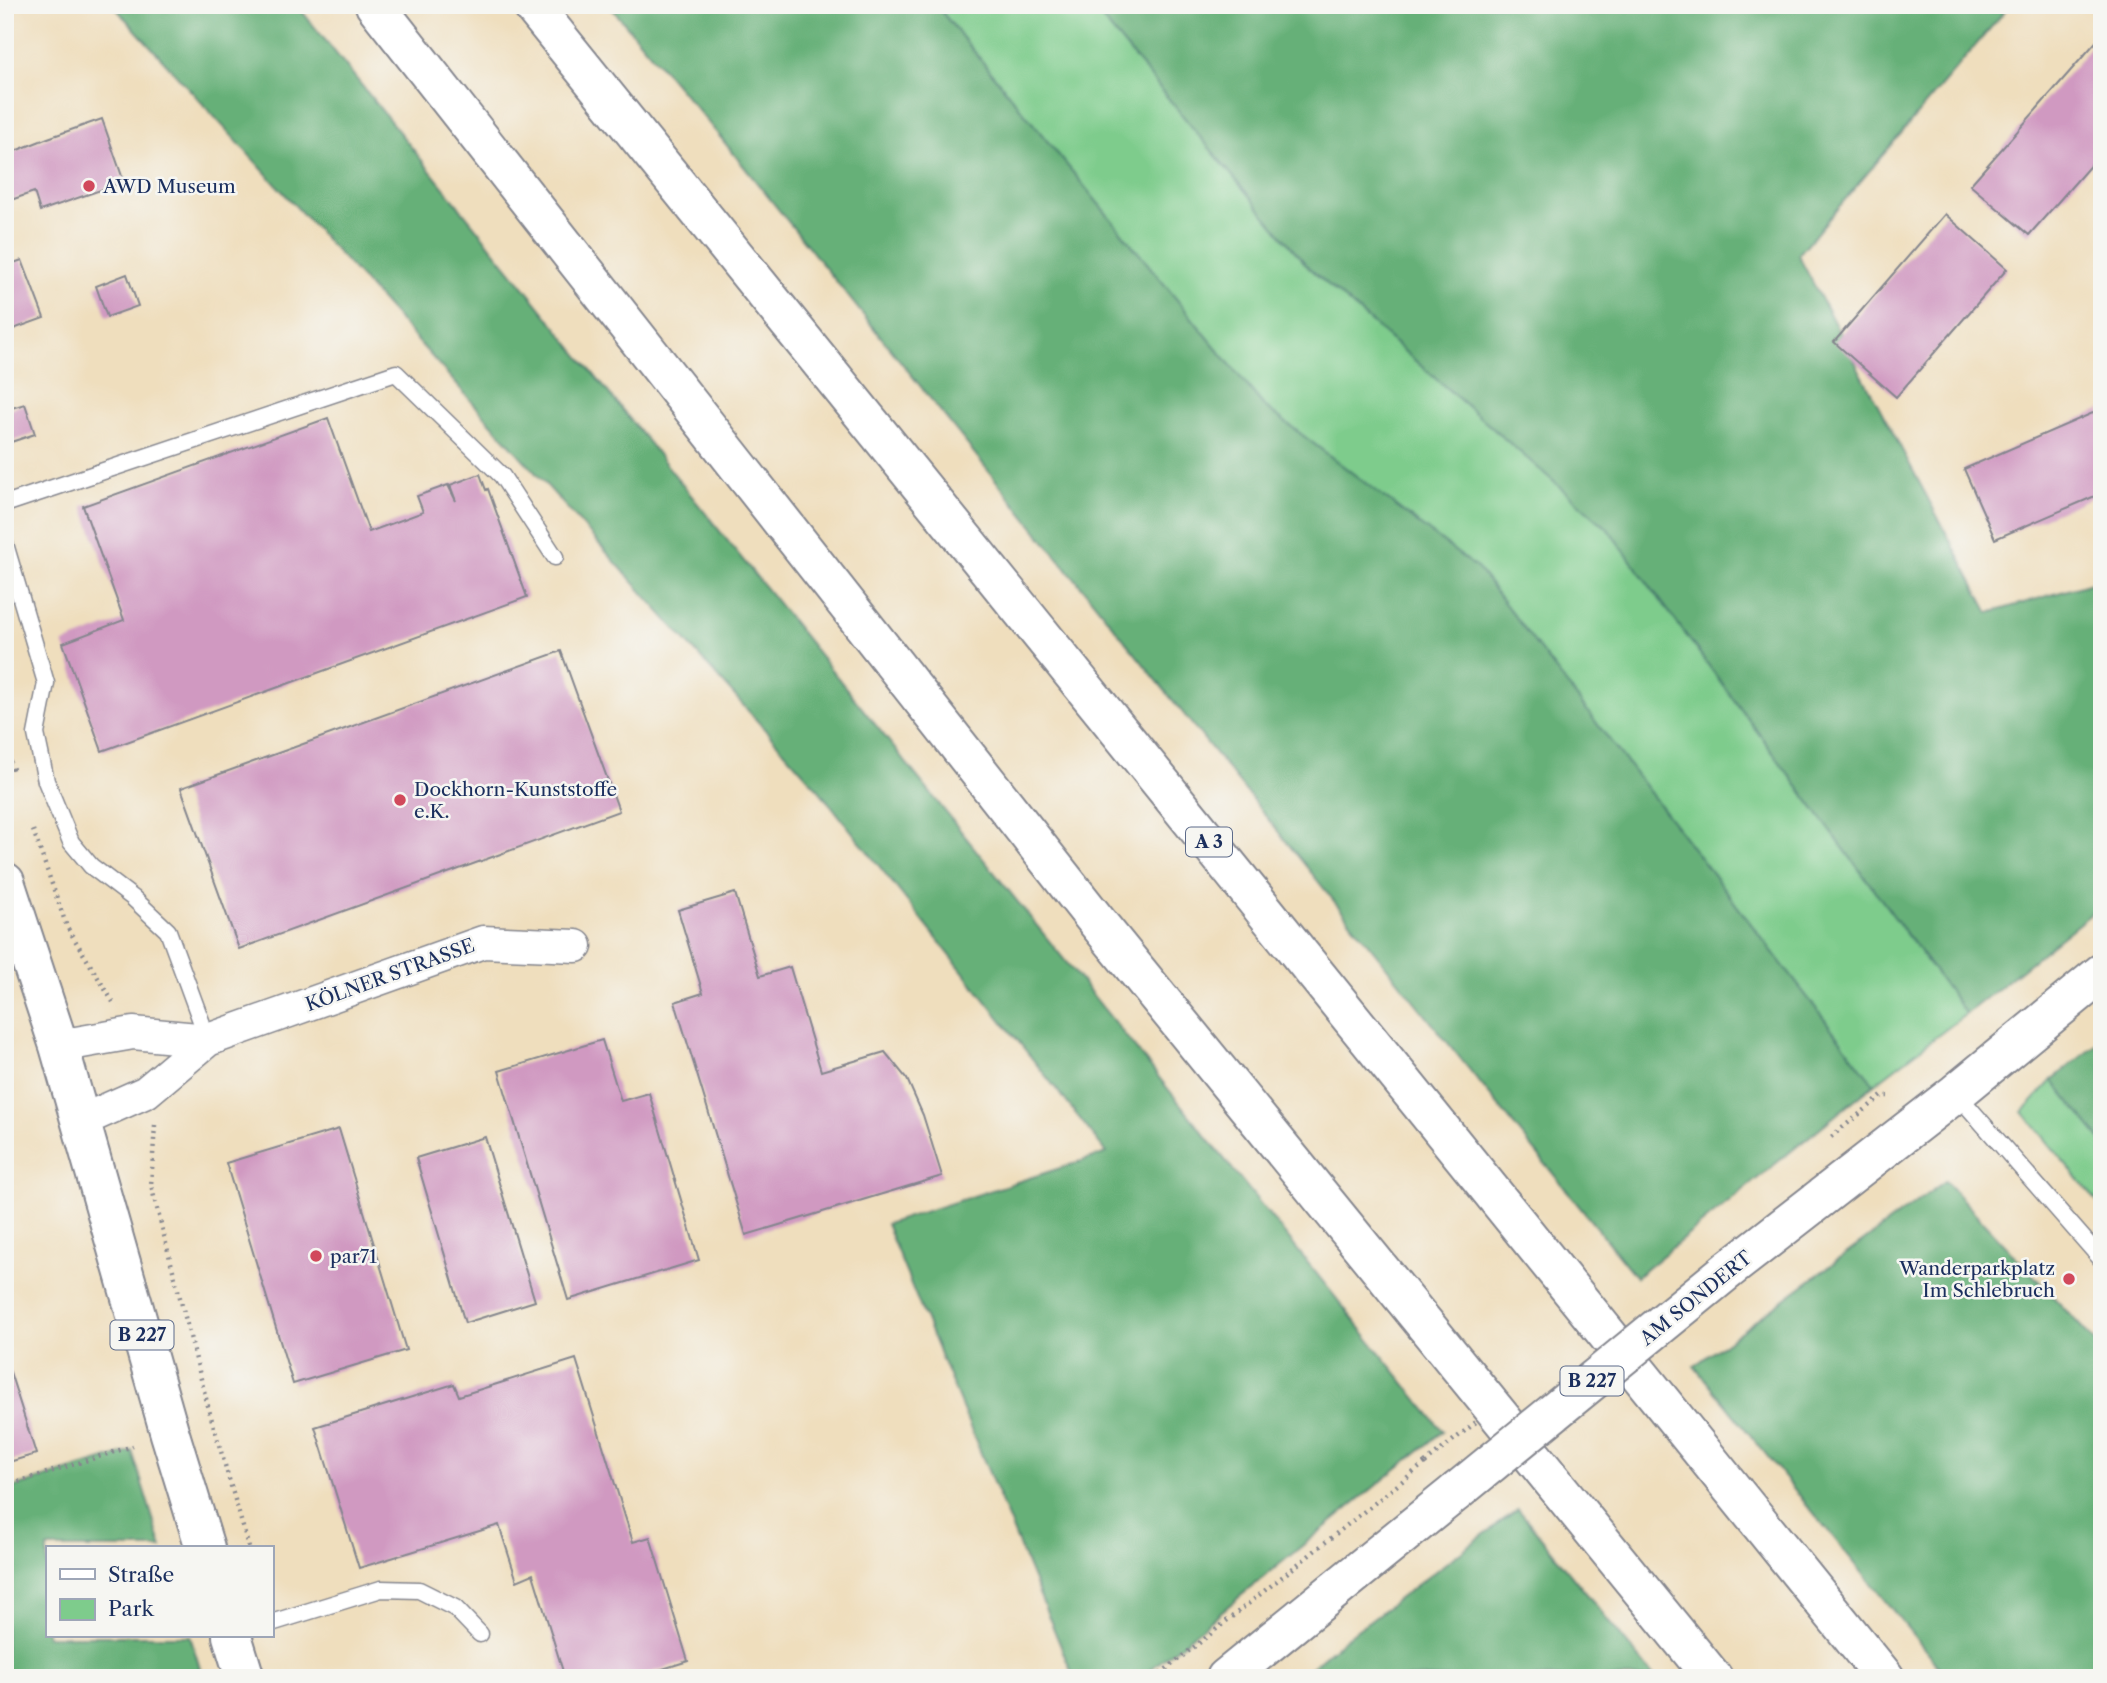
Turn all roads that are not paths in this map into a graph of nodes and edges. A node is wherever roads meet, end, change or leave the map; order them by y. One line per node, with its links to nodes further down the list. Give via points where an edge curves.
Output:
1 (374, 5): 20 (main road, via 1098,923)
2 (532, 5): 21 (main road, A 3)
3 (5, 504): 5 (lane, via 396,373 502,476)
4 (5, 544): 9 (lane, via 46,683 36,734 46,781 71,842 91,866 169,931)
5 (555, 557)
6 (5, 882): 10 (main road, B 227)
7 (576, 946): 9 (street, KÖLNER STRASSE, via 483,942)
8 (2102, 973): 11 (main road, AM SONDERT / B 227)
9 (208, 1040): 10 (street, KÖLNER STRASSE, via 133,1033); 12 (street, KÖLNER STRASSE, via 146,1092)
10 (59, 1046): 12 (main road, B 227)
11 (1956, 1093): 13 (lane); 19 (main road, AM SONDERT / B 227, bridge, via 1728,1270)
12 (81, 1121): 14 (main road, B 227)
13 (2102, 1259)
14 (204, 1546)
15 (273, 1622): 16 (lane, via 381,1589 419,1590 455,1608)
16 (480, 1634)
17 (233, 1638): 18 (main road)
18 (245, 1678)
19 (1226, 1678)
20 (1713, 1678)
21 (1885, 1678)

